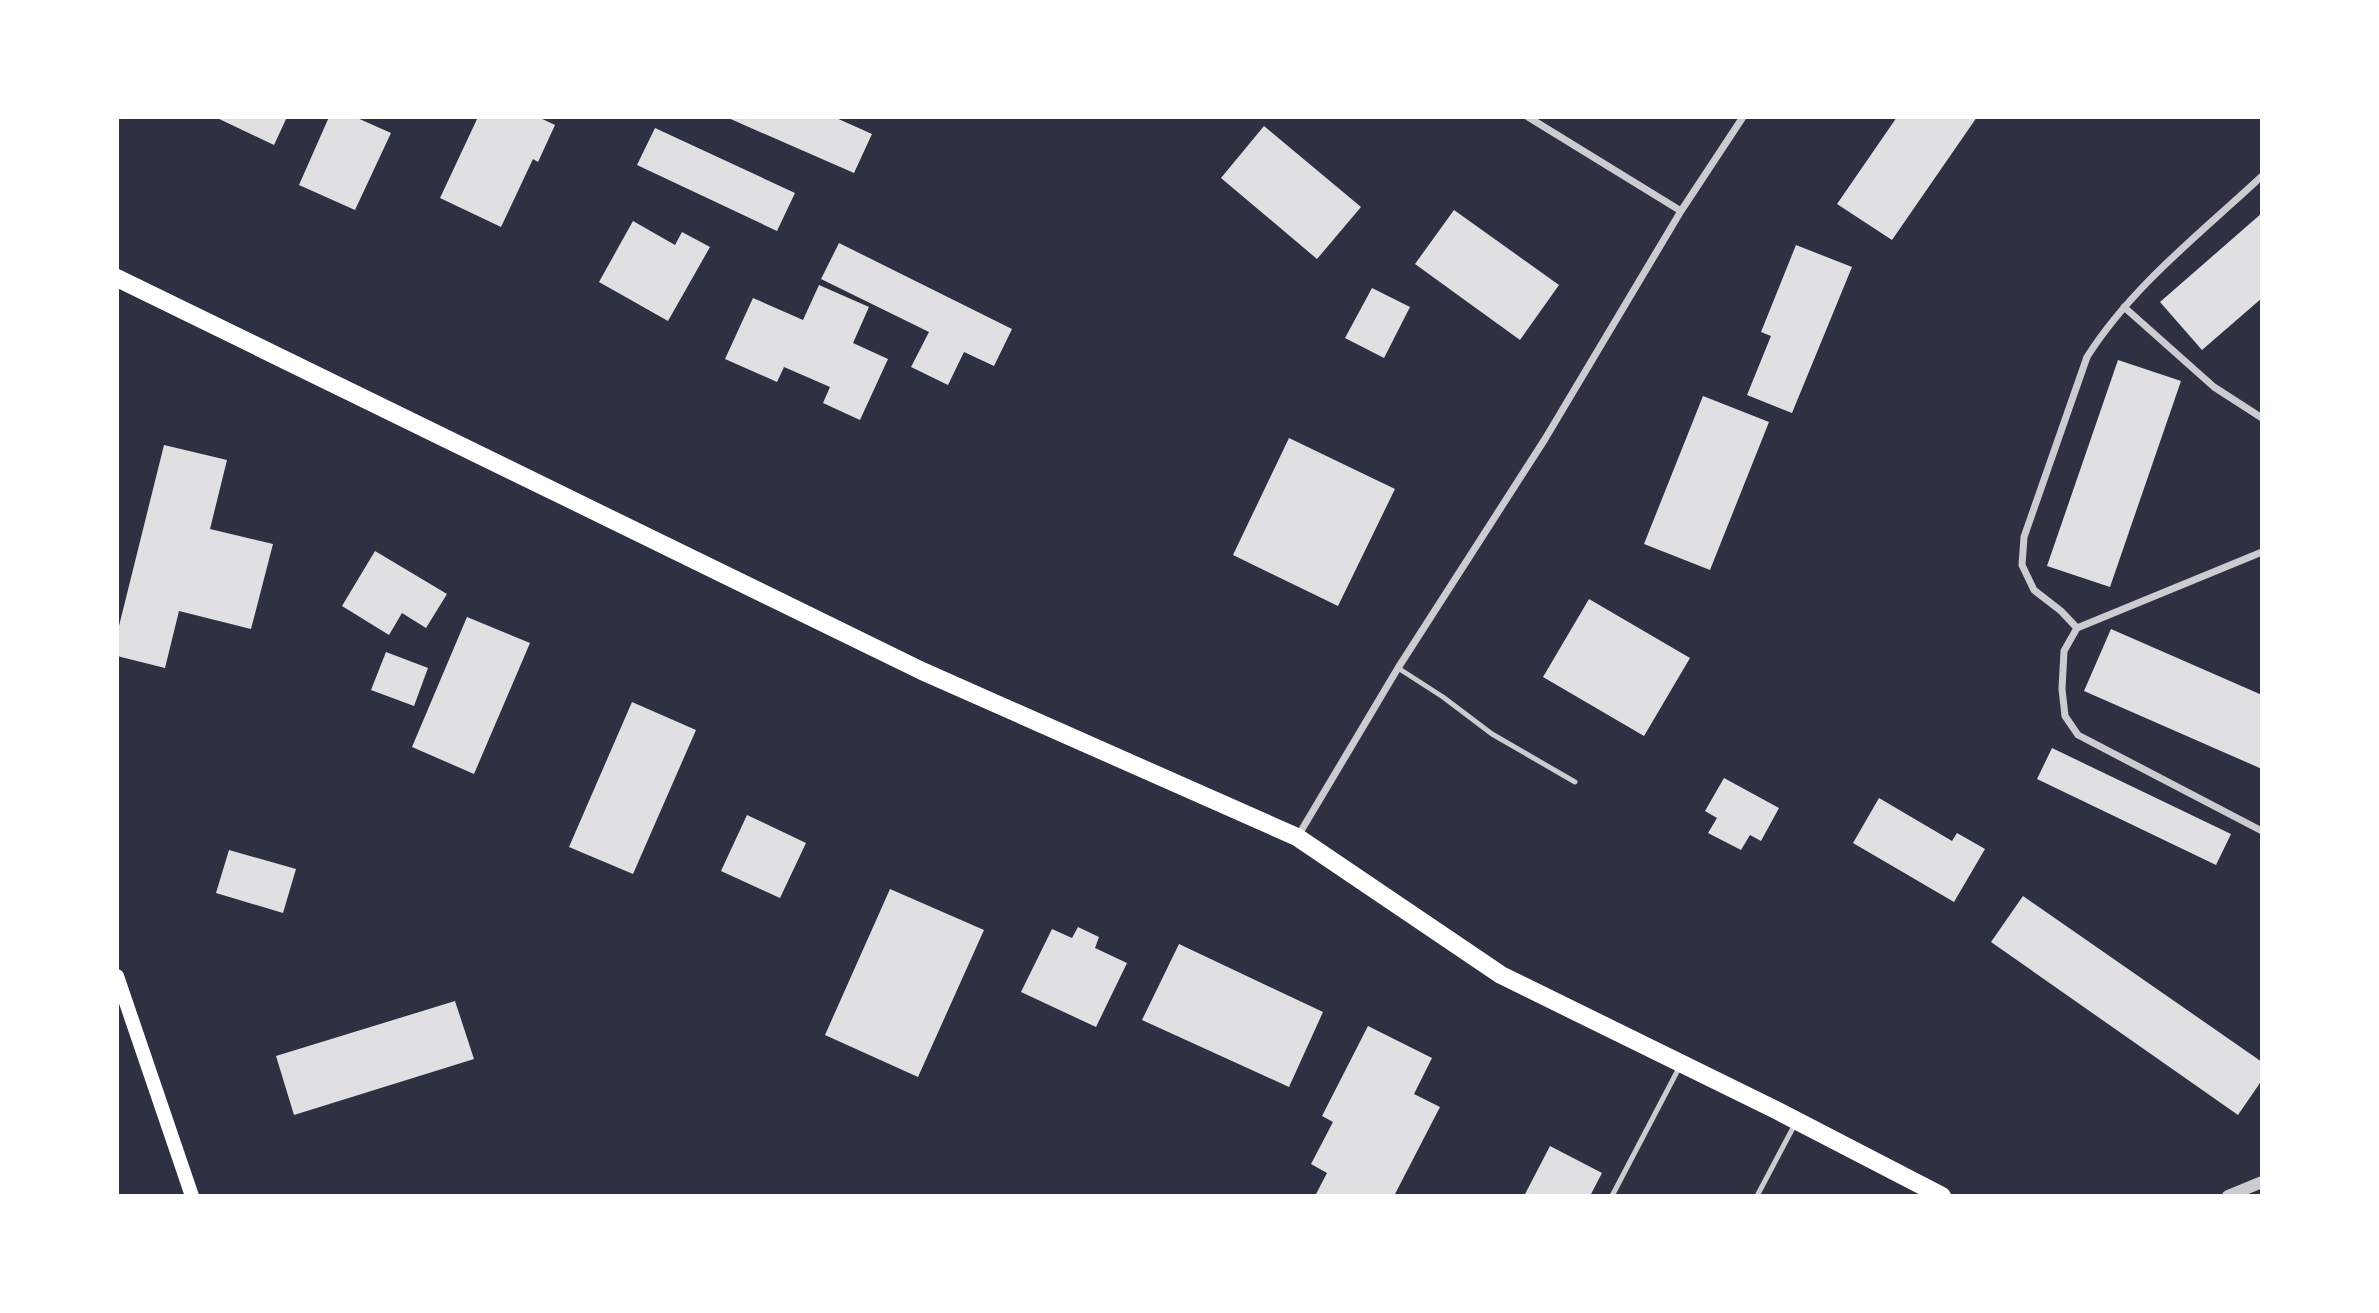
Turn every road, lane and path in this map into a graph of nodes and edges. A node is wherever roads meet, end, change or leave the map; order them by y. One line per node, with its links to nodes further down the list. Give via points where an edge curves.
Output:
1 (1528, 117): 4 (street)
2 (1743, 117): 4 (street)
3 (2262, 176): 6 (street)
4 (1681, 211): 10 (street, via 1545,439)
5 (117, 278): 13 (main road, via 922,671)
6 (2124, 307): 7 (street, via 2214,387); 9 (street, via 2087,357 2024,537 2022,565 2034,590)
7 (2262, 418)
8 (2262, 552): 9 (street)
9 (2077, 628): 12 (street, via 2064,651 2062,689 2065,716 2078,735)
10 (1398, 668): 11 (lane, via 1492,734); 13 (street)
11 (1575, 782)
12 (2262, 831)
13 (1297, 837): 15 (main road, via 1501,975)
14 (117, 976): 18 (main road)
15 (1681, 1063): 16 (main road); 19 (lane)
16 (1796, 1121): 20 (lane); 21 (main road)
17 (2262, 1182): 22 (street)
18 (192, 1196)
19 (1612, 1196)
20 (1757, 1196)
21 (1942, 1196)
22 (2228, 1196)

